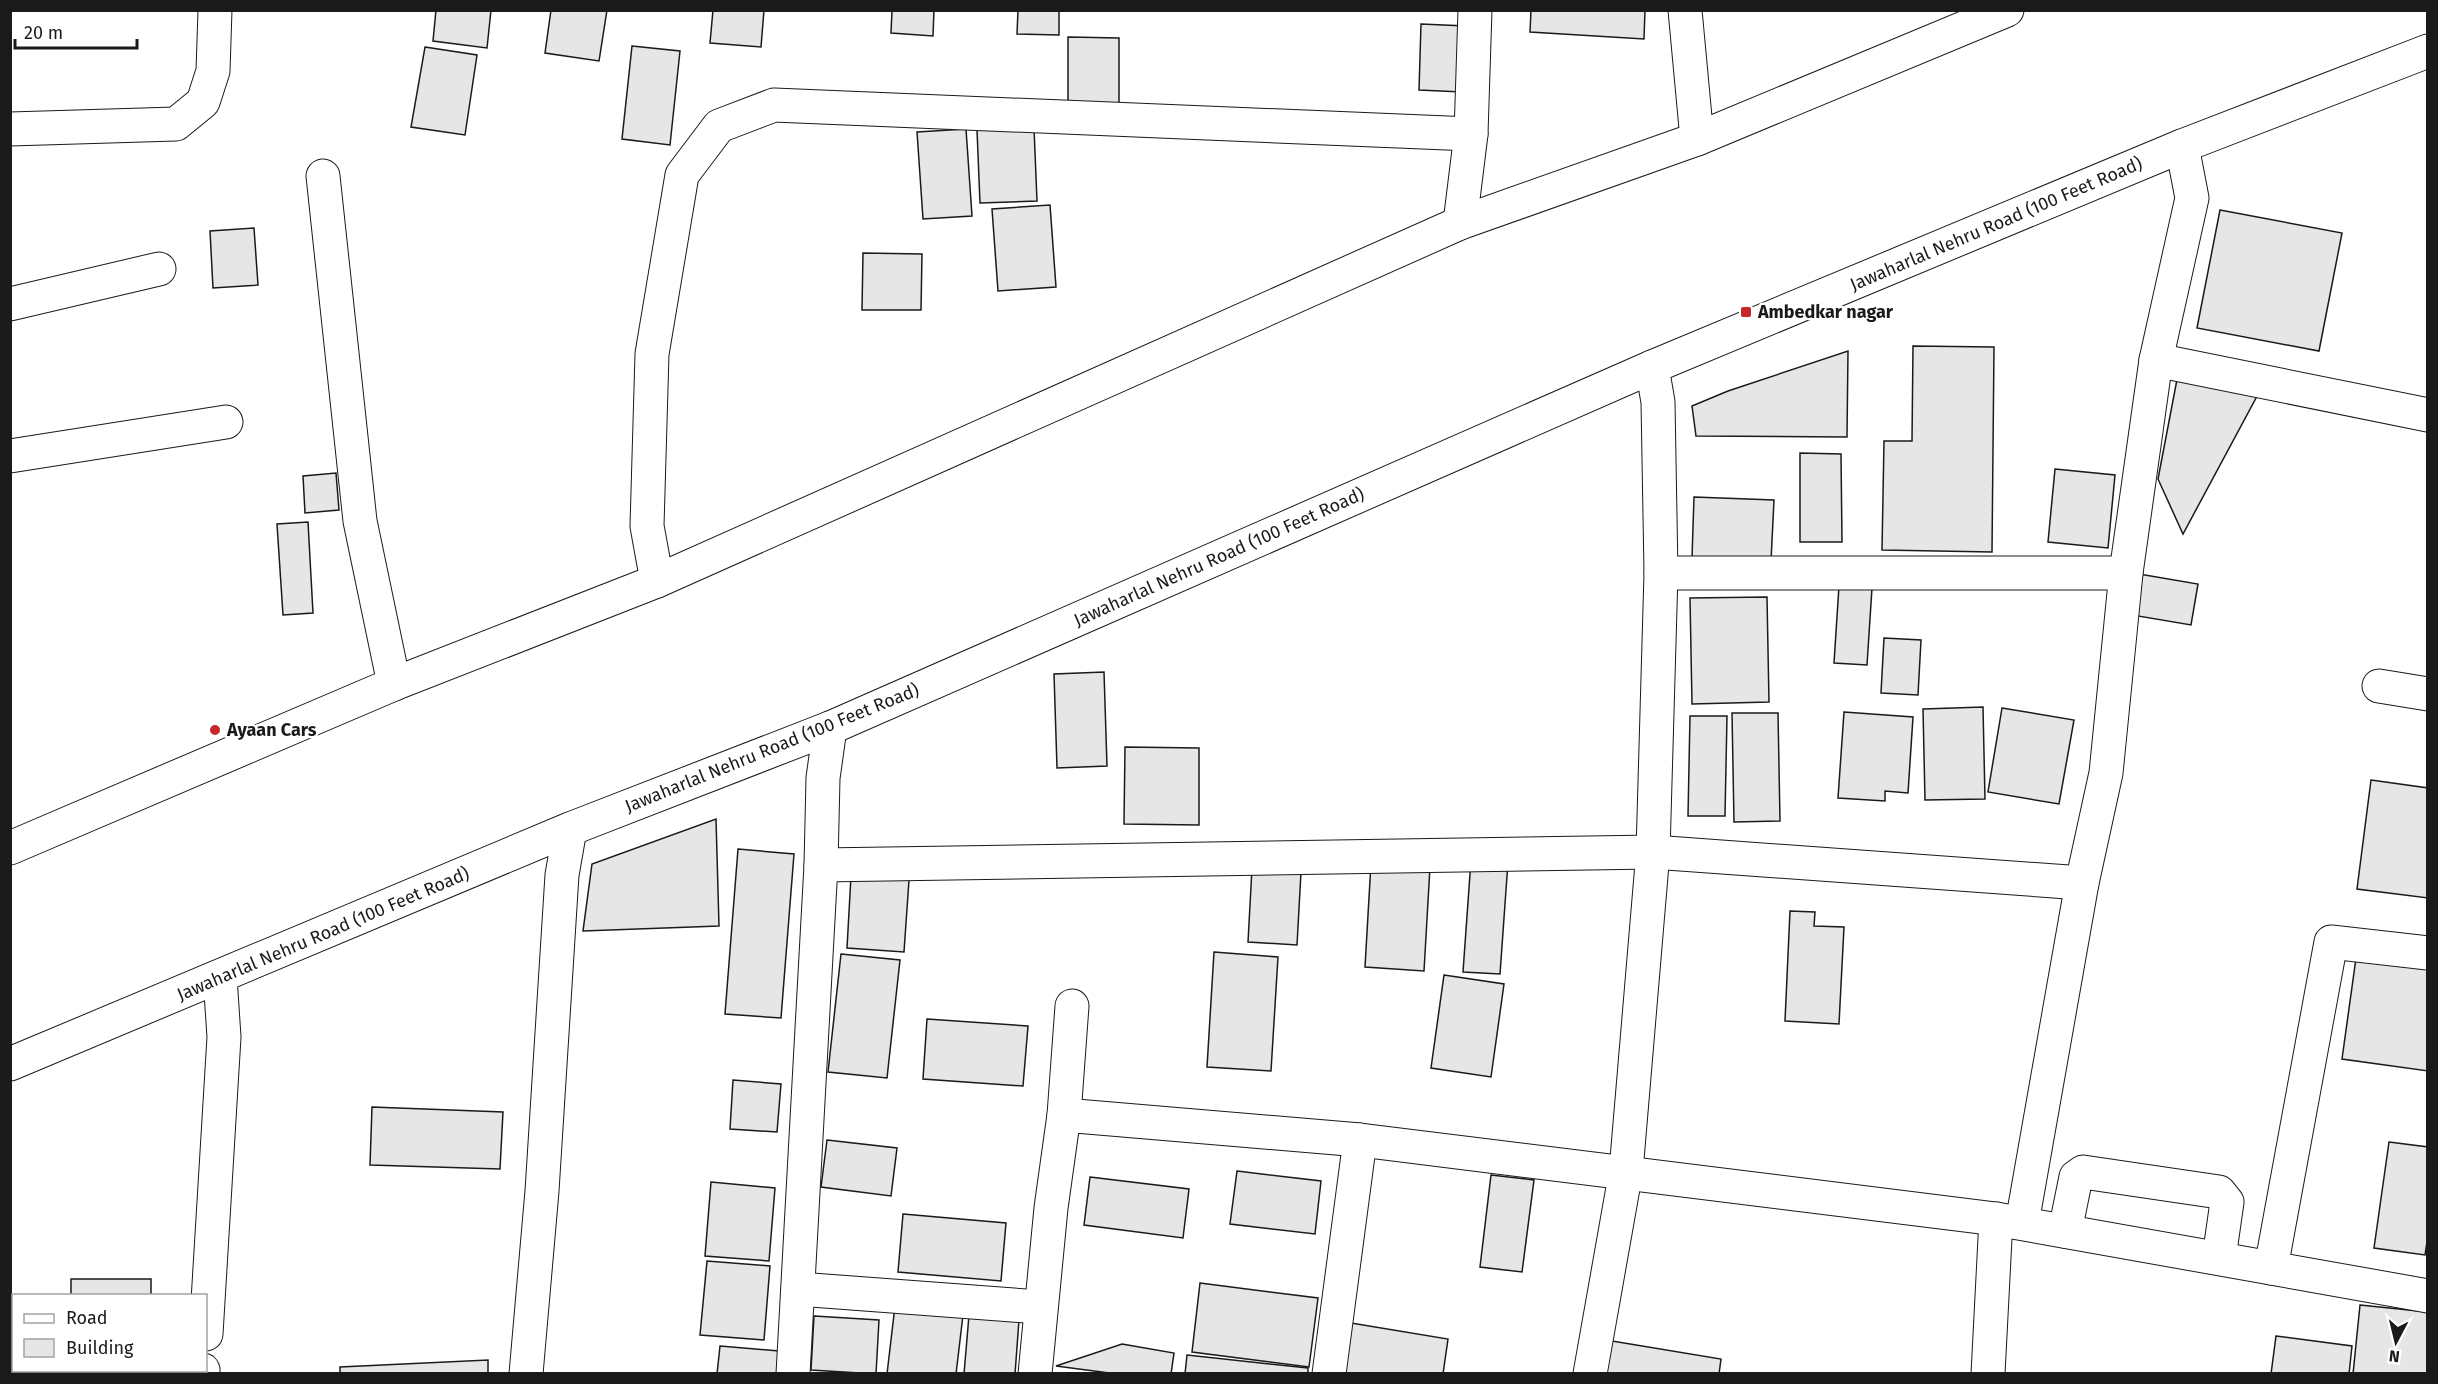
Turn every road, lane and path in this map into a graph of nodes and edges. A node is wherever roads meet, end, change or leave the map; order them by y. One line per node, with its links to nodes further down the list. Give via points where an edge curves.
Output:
1 (215, 10): 6 (street, via 213,71 203,102 176,123)
2 (1475, 10): 7 (street)
3 (1685, 10): 8 (street)
4 (2007, 10): 8 (street)
5 (2427, 51): 9 (street, Jawaharlal Nehru Road (100 Feet Road))
6 (10, 129)
7 (1471, 134): 11 (street); 21 (street, via 774,105 719,126 682,175 652,354 647,526)
8 (1697, 139): 11 (street)
9 (2182, 146): 14 (street, via 2192,198); 15 (street, Jawaharlal Nehru Road (100 Feet Road))
10 (323, 176): 22 (street, via 360,521)
11 (1460, 224): 21 (street)
12 (159, 270): 13 (street)
13 (10, 304)
14 (2156, 360): 16 (street); 20 (street)
15 (1652, 367): 19 (street, via 1658,402); 25 (street, Jawaharlal Nehru Road (100 Feet Road))
16 (2427, 415)
17 (226, 422): 18 (street)
18 (10, 456)
19 (1661, 573): 20 (street); 28 (street)
20 (2126, 573): 30 (street, via 2106,773)
21 (657, 581): 22 (street)
22 (394, 684): 27 (street)
23 (2379, 686): 24 (street)
24 (2427, 694)
25 (830, 728): 26 (street, Jawaharlal Nehru Road (100 Feet Road)); 29 (street, via 823,778)
26 (570, 829): 32 (street, Jawaharlal Nehru Road (100 Feet Road)); 46 (street, via 562,875)
27 (10, 848)
28 (1653, 852): 29 (street); 30 (street); 37 (street)
29 (821, 865): 42 (street)
30 (2082, 883): 38 (street)
31 (2427, 952): 41 (street, via 2331,942)
32 (220, 977): 34 (street, Jawaharlal Nehru Road (100 Feet Road)); 45 (street, via 224,1037)
33 (1072, 1006): 35 (street)
34 (10, 1064)
35 (1064, 1115): 36 (street); 44 (street)
36 (1360, 1140): 37 (street); 49 (street)
37 (1626, 1171): 38 (street); 50 (street)
38 (2009, 1221): 39 (street); 51 (street)
39 (2066, 1231): 40 (street); 40 (street, via 2076,1178 2083,1172 2219,1192 2227,1202)
40 (2219, 1258): 41 (street)
41 (2271, 1268): 43 (street)
42 (798, 1289): 44 (street); 47 (street)
43 (2427, 1296)
44 (1040, 1307): 48 (street)
45 (207, 1318)
46 (526, 1374)
47 (793, 1374)
48 (1035, 1374)
49 (1329, 1374)
50 (1590, 1374)
51 (1988, 1374)

